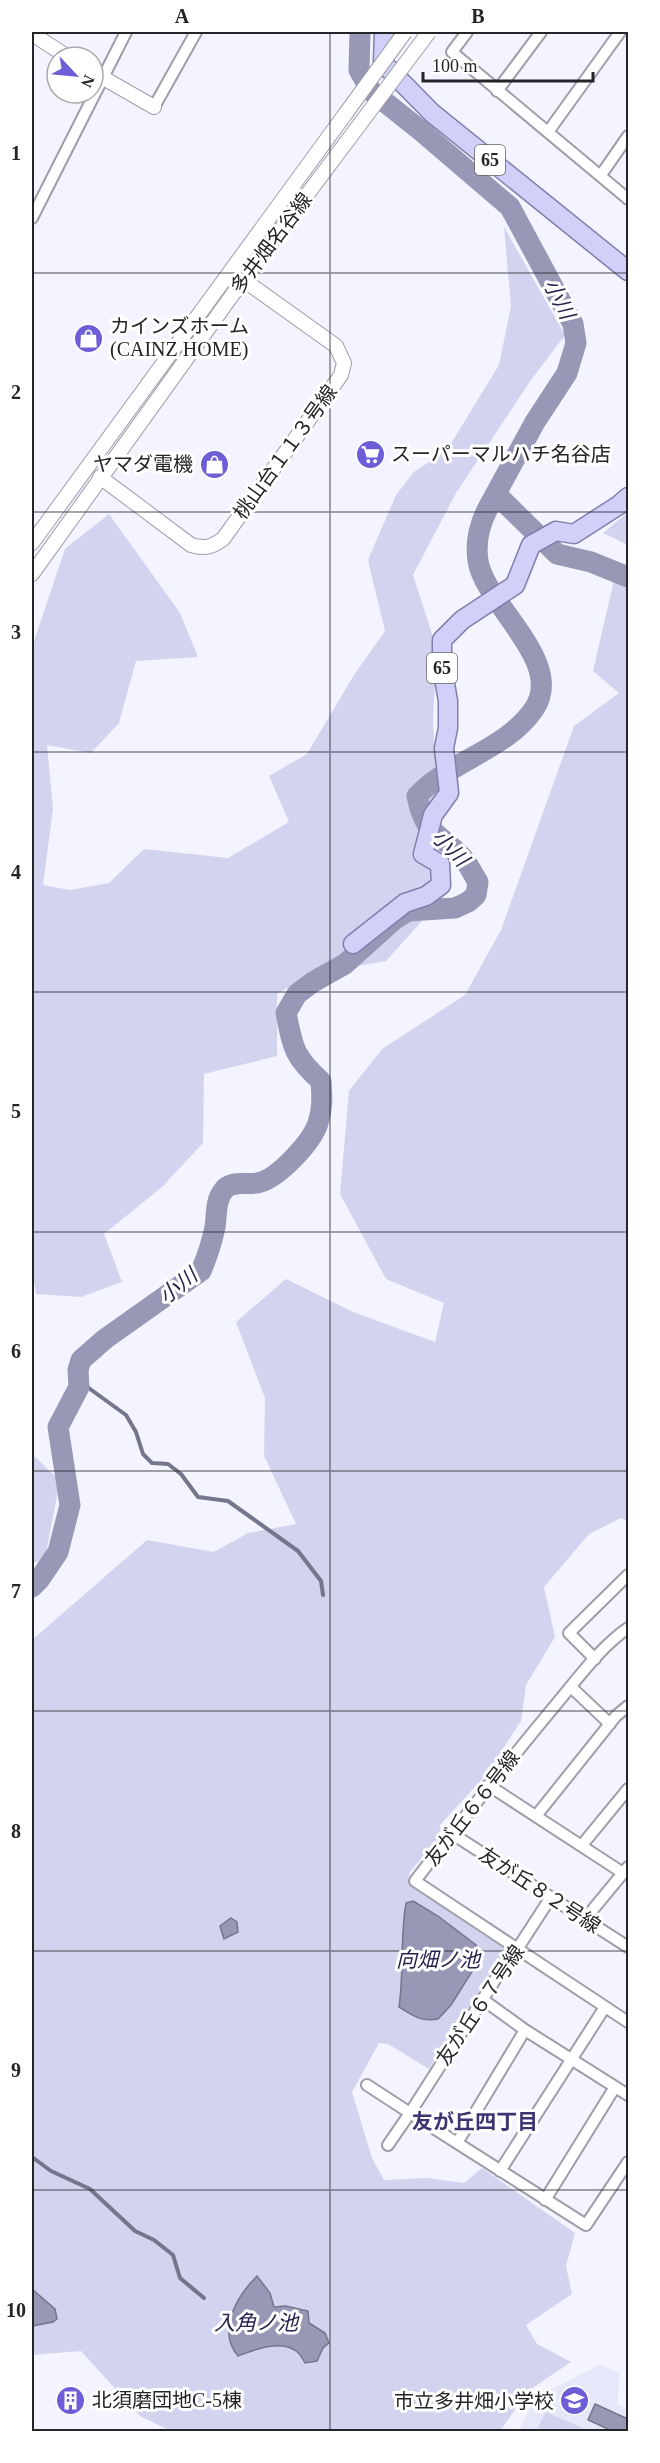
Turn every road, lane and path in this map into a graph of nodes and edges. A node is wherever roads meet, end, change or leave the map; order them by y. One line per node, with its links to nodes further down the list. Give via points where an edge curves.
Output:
1 (33, 32): 10 (street)
2 (126, 32): 11 (street)
3 (196, 32): 15 (street)
4 (384, 32): 21 (main road, 65, via 383,63 432,113)
5 (405, 32): 22 (street, 多井畑名谷線, bridge)
6 (429, 32): 23 (street, 多井畑名谷線, bridge)
7 (467, 32): 13 (street, via 452,52)
8 (541, 32): 13 (street)
9 (620, 32): 16 (street)
10 (49, 45)
11 (105, 63)
12 (105, 79): 15 (street)
13 (497, 91): 16 (street)
14 (83, 105): 20 (street)
15 (154, 107)
16 (548, 132): 18 (street)
17 (628, 136): 18 (street)
18 (601, 175): 19 (street)
19 (628, 199)
20 (32, 218)
21 (628, 271)
22 (231, 272): 23 (street, 桃山台１１３号線); 26 (street, 多井畑名谷線)
23 (243, 280): 24 (street, 多井畑名谷線); 24 (street, 桃山台１１３号線, via 336,346 344,363 341,375 223,539 214,546 191,545)
24 (100, 477): 27 (street, 多井畑名谷線)
25 (628, 496): 28 (main road, 65, via 574,534 556,531 531,545 515,585 462,620 442,640 448,701 444,747 448,793 429,829 423,854 440,864 441,885 426,896 405,903)
26 (32, 543)
27 (32, 574)
28 (353, 944)
29 (628, 1575): 31 (street, via 569,1633)
30 (628, 1628): 31 (street, 友が丘６６号線)
31 (595, 1659): 32 (street, 友が丘６６号線)
32 (571, 1687): 34 (street); 35 (street, 友が丘６６号線)
33 (628, 1706): 34 (street)
34 (610, 1724): 37 (street)
35 (488, 1785): 37 (street); 38 (street, 友が丘６６号線)
36 (628, 1789): 39 (street)
37 (536, 1816): 39 (street)
38 (451, 1833): 41 (street, 友が丘８２号線); 44 (street, 友が丘６６号線, via 415,1881)
39 (582, 1845): 40 (street)
40 (626, 1870): 42 (street)
41 (551, 1897): 42 (street, 友が丘８２号線); 44 (street, 友が丘６７号線)
42 (585, 1919): 43 (street, 友が丘８２号線)
43 (628, 1947)
44 (518, 1948): 45 (street, 友が丘６７号線); 46 (street, 友が丘６６号線)
45 (482, 1999): 48 (street); 53 (street, 友が丘６７号線)
46 (605, 2007): 47 (street, 友が丘６６号線); 49 (street)
47 (628, 2022)
48 (525, 2030): 49 (street); 54 (street)
49 (572, 2058): 51 (street); 57 (street)
50 (367, 2085): 53 (street)
51 (615, 2087): 52 (street); 58 (street)
52 (628, 2096)
53 (410, 2112): 54 (street); 55 (street, 友が丘６７号線)
54 (456, 2143): 57 (street)
55 (388, 2145)
56 (628, 2162): 58 (street, via 586,2225)
57 (501, 2171): 58 (street)
58 (545, 2200)

